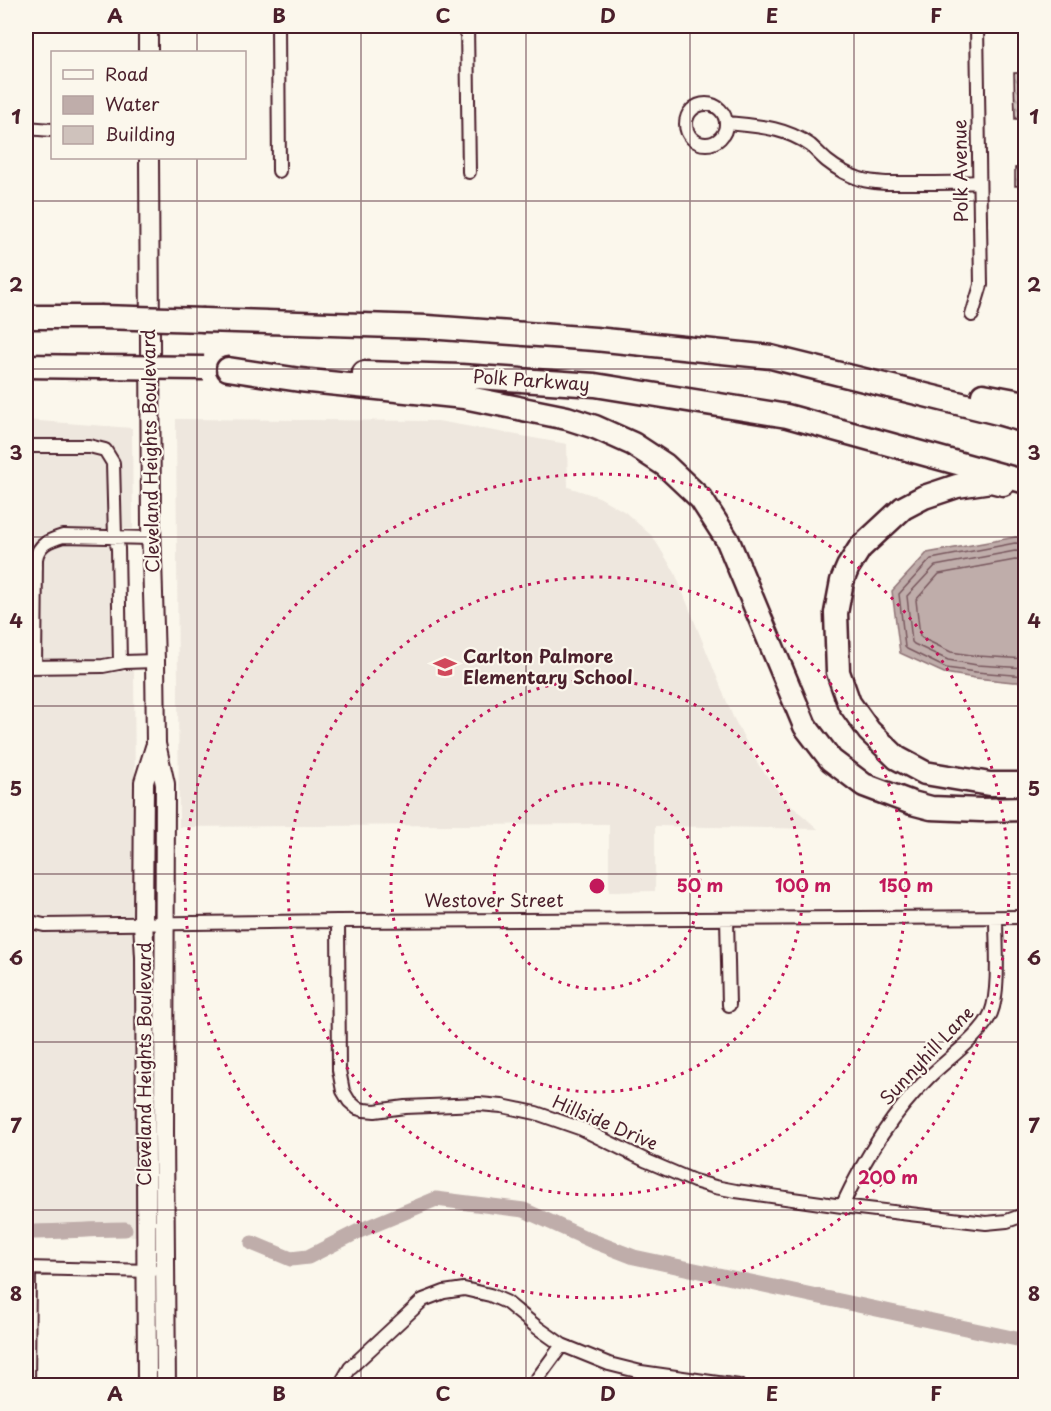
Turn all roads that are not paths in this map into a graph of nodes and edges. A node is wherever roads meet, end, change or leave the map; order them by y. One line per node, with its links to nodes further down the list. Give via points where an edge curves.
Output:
1 (148, 26): 5 (street)
2 (278, 26): 10 (street)
3 (467, 26): 11 (street)
4 (977, 26): 12 (street, Polk Avenue)
5 (148, 51)
6 (727, 123): 12 (street, via 774,128 794,135 843,172 873,182)
7 (26, 128): 8 (street)
8 (51, 130)
9 (149, 159): 24 (street, Cleveland Heights Boulevard)
10 (279, 171)
11 (469, 172)
12 (979, 182): 13 (street, Polk Avenue, via 981,285)
13 (972, 315)
14 (26, 317): 15 (highway, bridge, via 427,327)
15 (771, 357): 18 (highway); 19 (highway)
16 (26, 366): 17 (highway, Polk Parkway, bridge)
17 (228, 369): 21 (highway, Polk Parkway, via 461,376 595,385 788,416); 30 (highway, via 464,397 567,418 633,444 665,465 701,499 728,541 805,726 831,760 864,785 912,803 932,808)
18 (1026, 402)
19 (1026, 421)
20 (26, 446): 23 (street, via 89,446 105,450 113,463)
21 (1026, 482)
22 (1026, 489): 29 (highway, via 991,481 957,486 903,508 860,548 848,567 836,613 836,640 838,672 849,703 869,731 897,758 925,773 990,784)
23 (115, 537): 24 (street); 26 (street); 27 (street, via 63,536 50,540 37,552)
24 (151, 538): 25 (street, Cleveland Heights Boulevard)
25 (155, 661): 26 (street); 28 (street, Cleveland Heights Boulevard)
26 (120, 663): 27 (street)
27 (30, 667)
28 (156, 744): 36 (street, Cleveland Heights Boulevard, via 144,782); 37 (street, Cleveland Heights Boulevard, via 165,784)
29 (1026, 784)
30 (1026, 810)
31 (1026, 917): 32 (street, Westover Street)
32 (996, 918): 33 (street, Westover Street); 39 (street, Sunnyhill Lane, via 996,983 991,1014 982,1029 927,1079 891,1120)
33 (728, 919): 35 (street, Westover Street); 38 (street)
34 (26, 921): 36 (street, Westover Street, via 44,925)
35 (338, 921): 37 (street, Westover Street); 39 (street, Hillside Drive, via 339,1070 343,1090 357,1108 375,1111 502,1106 582,1129 694,1181)
36 (143, 923): 37 (street, Westover Street); 42 (street, Cleveland Heights Boulevard)
37 (165, 923): 43 (street, Cleveland Heights Boulevard)
38 (729, 1005)
39 (842, 1206): 40 (street, Hillside Drive, via 986,1224)
40 (1026, 1214)
41 (27, 1268): 42 (street); 45 (street)
42 (146, 1271): 43 (street); 46 (street, Cleveland Heights Boulevard)
43 (165, 1271): 47 (street, Cleveland Heights Boulevard)
44 (562, 1345): 48 (street, via 506,1302 464,1289 444,1292 423,1300 350,1368); 49 (street); 50 (street, via 641,1372)
45 (28, 1386)
46 (147, 1386)
47 (166, 1386)
48 (342, 1386)
49 (532, 1386)
50 (739, 1386)

